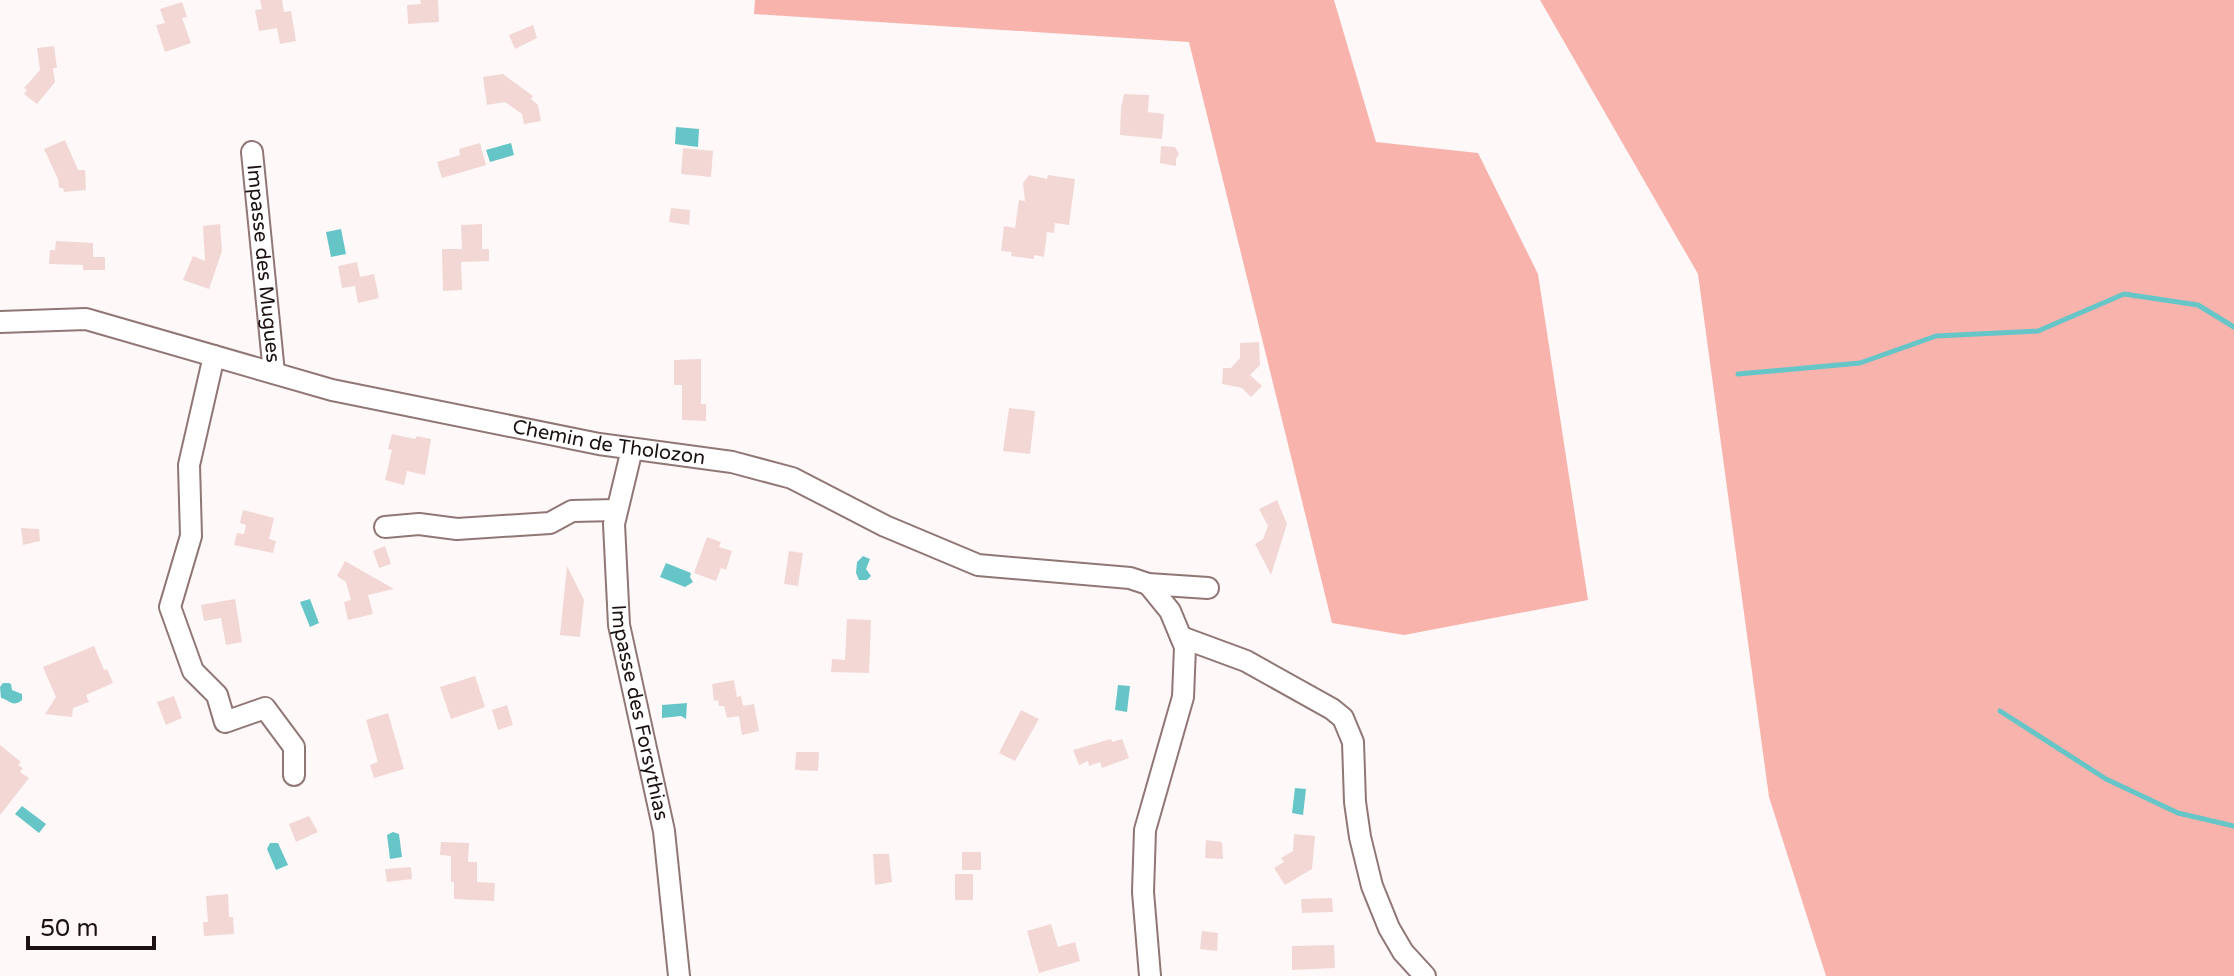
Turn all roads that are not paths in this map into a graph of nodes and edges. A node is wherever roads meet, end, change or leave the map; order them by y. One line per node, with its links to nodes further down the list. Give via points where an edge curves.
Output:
1 (252, 152): 4 (street, Impasse des Mugues)
2 (0, 322): 3 (street, Chemin de Tholozon, via 86,319)
3 (214, 356): 4 (street, Chemin de Tholozon); 11 (street, via 189,465 191,536 170,607 193,671 217,695 225,722 265,708 294,747)
4 (274, 373): 5 (street, Chemin de Tholozon, via 332,390)
5 (632, 449): 6 (street, Impasse des Forsythias); 8 (street, Chemin de Tholozon, via 732,462 792,478 885,526 978,565)
6 (616, 510): 7 (street, via 572,511 550,523); 12 (street, Impasse des Forsythias, via 619,625 664,831)
7 (385, 527)
8 (1148, 584): 9 (street, Chemin de Tholozon); 10 (street, via 1170,611)
9 (1208, 588)
10 (1181, 637): 13 (street, via 1183,697 1145,830 1143,892); 14 (street, via 1246,661 1343,718 1353,742 1355,802 1372,886 1403,952)
11 (294, 775)
12 (679, 976)
13 (1150, 976)
14 (1425, 976)

